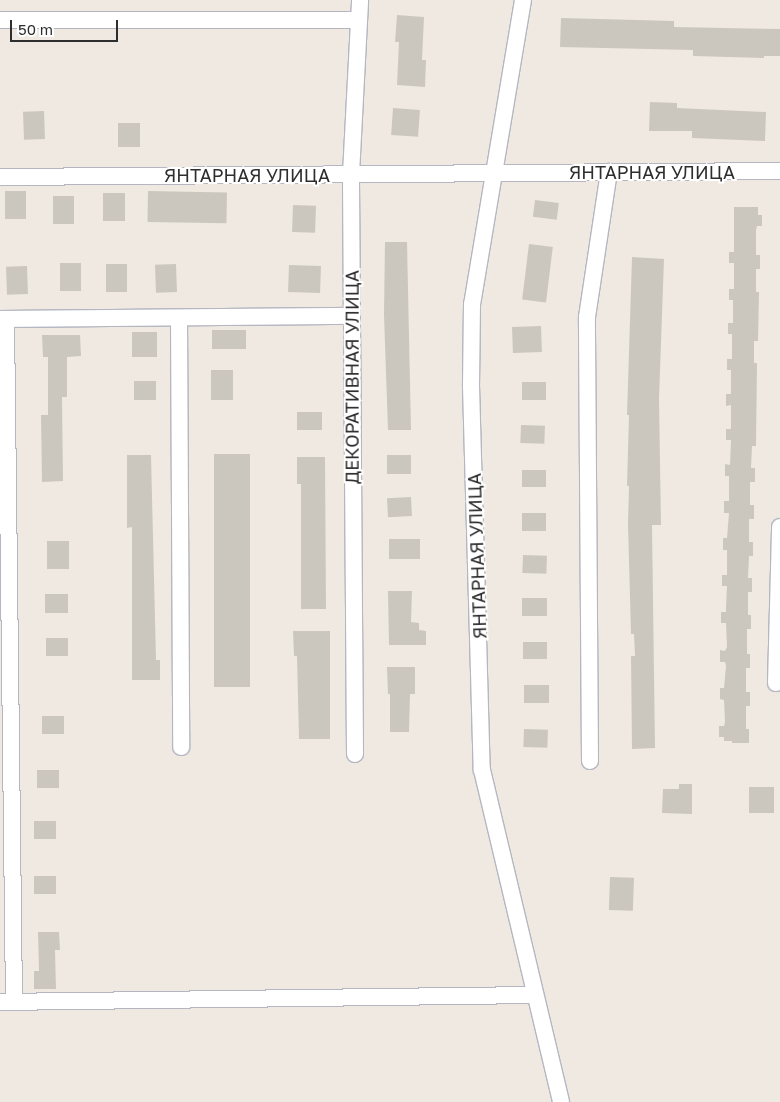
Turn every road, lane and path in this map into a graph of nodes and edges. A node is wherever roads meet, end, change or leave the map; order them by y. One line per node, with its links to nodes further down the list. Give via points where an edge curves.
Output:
1 (360, 0): 4 (street, ДЕКОРАТИВНАЯ УЛИЦА)
2 (523, 0): 7 (street)
3 (0, 20): 4 (street)
4 (359, 20): 8 (street, ДЕКОРАТИВНАЯ УЛИЦА)
5 (780, 171): 6 (street, ЯНТАРНАЯ УЛИЦА)
6 (609, 172): 7 (street, ЯНТАРНАЯ УЛИЦА); 17 (street, via 587,317)
7 (494, 173): 8 (street, ЯНТАРНАЯ УЛИЦА); 18 (street, ЯНТАРНАЯ УЛИЦА, via 472,304 471,386 482,770)
8 (351, 174): 9 (street, ЯНТАРНАЯ УЛИЦА); 10 (street, ДЕКОРАТИВНАЯ УЛИЦА)
9 (0, 177)
10 (352, 316): 11 (street); 16 (street, ДЕКОРАТИВНАЯ УЛИЦА)
11 (179, 318): 12 (street); 15 (street)
12 (3, 319): 19 (street)
13 (780, 527): 14 (street)
14 (776, 683)
15 (181, 747)
16 (355, 754)
17 (590, 761)
18 (535, 995): 19 (street); 20 (street, ЯНТАРНАЯ УЛИЦА)
19 (7, 1002)
20 (562, 1102)

